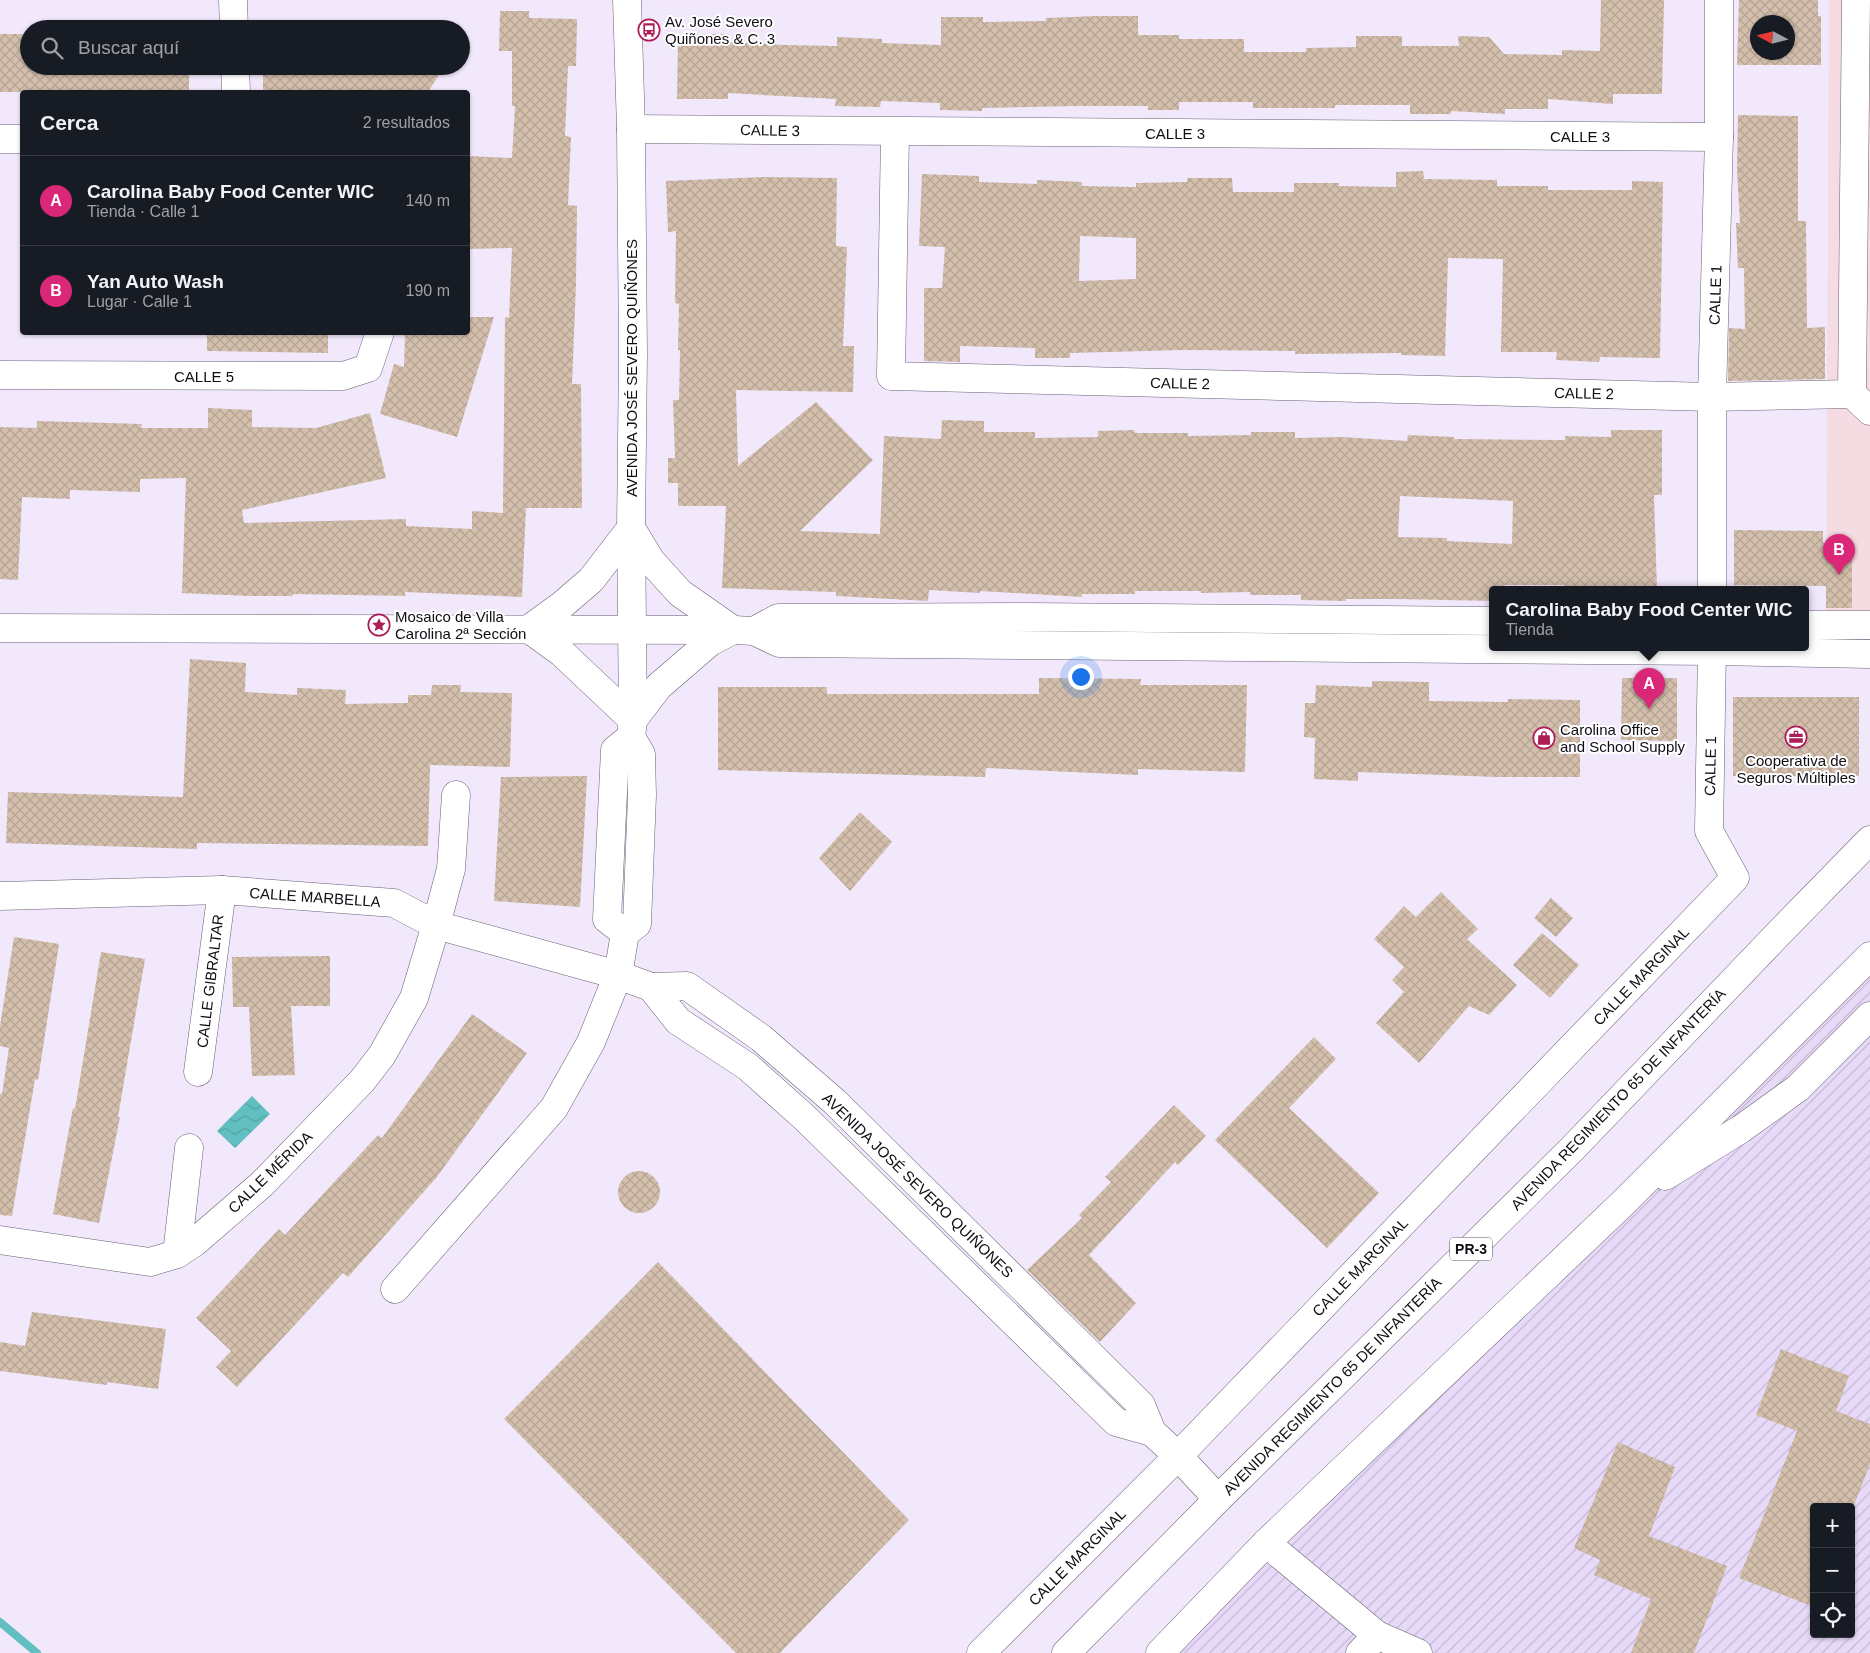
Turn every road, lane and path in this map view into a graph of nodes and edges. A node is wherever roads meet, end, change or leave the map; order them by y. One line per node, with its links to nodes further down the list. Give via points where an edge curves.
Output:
1 (233, 0): 5 (street)
2 (628, 0): 8 (street, AVENIDA JOSÉ SEVERO QUIÑONES)
3 (1719, 0): 10 (street, CALLE 1)
4 (1856, 0): 16 (street)
5 (234, 20)
6 (235, 75): 7 (street)
7 (236, 90)
8 (631, 129): 9 (street, CALLE 3); 17 (street, AVENIDA JOSÉ SEVERO QUIÑONES, via 633,354)
9 (895, 132): 10 (street, CALLE 3); 15 (street, CALLE 2, via 891,376)
10 (1719, 137): 15 (street, CALLE 1)
11 (0, 139): 12 (street)
12 (20, 139)
13 (379, 335): 14 (street, CALLE 5, via 368,368 343,376)
14 (0, 375)
15 (1712, 397): 16 (street); 18 (street, CALLE 1)
16 (1861, 402)
17 (630, 528): 23 (street, via 591,580); 24 (street, AVENIDA JOSÉ SEVERO QUIÑONES); 25 (street, via 651,561 680,593)
18 (1712, 586)
19 (1489, 621): 25 (street, via 778,618)
20 (1809, 625): 21 (street)
21 (1870, 625)
22 (0, 628): 23 (street)
23 (529, 629): 24 (street); 30 (street, via 562,653)
24 (632, 629): 25 (street); 30 (street, AVENIDA JOSÉ SEVERO QUIÑONES)
25 (743, 631): 26 (street, via 779,643); 30 (street, via 710,642 660,686)
26 (1489, 648)
27 (1712, 651): 35 (street, CALLE 1, via 1709,830)
28 (1775, 651): 29 (street)
29 (1870, 654)
30 (632, 728): 32 (street, via 615,750); 33 (street, AVENIDA JOSÉ SEVERO QUIÑONES, via 641,754)
31 (456, 795): 38 (street, CALLE MÉRIDA, via 450,868)
32 (614, 795): 33 (street); 39 (street, via 607,919)
33 (642, 795): 39 (street, AVENIDA JOSÉ SEVERO QUIÑONES, via 636,924)
34 (1870, 840): 58 (street, AVENIDA REGIMIENTO 65 DE INFANTERÍA / PR-3, via 1573,1148)
35 (1735, 878): 57 (street, CALLE MARGINAL)
36 (222, 890): 37 (street, CALLE MARBELLA); 38 (street, CALLE MARBELLA, via 394,903); 44 (street, CALLE GIBRALTAR)
37 (0, 896)
38 (436, 925): 41 (street, CALLE MARBELLA); 50 (street, CALLE MÉRIDA, via 414,998 382,1055 362,1081 262,1184)
39 (625, 933): 41 (street, AVENIDA JOSÉ SEVERO QUIÑONES)
40 (1870, 956): 48 (street)
41 (618, 975): 42 (street, AVENIDA JOSÉ SEVERO QUIÑONES); 52 (street, via 591,1042 554,1108)
42 (651, 987): 45 (street, AVENIDA JOSÉ SEVERO QUIÑONES, via 688,986 761,1038); 47 (street, AVENIDA JOSÉ SEVERO QUIÑONES, via 678,1021 748,1067)
43 (1870, 1016): 48 (street, via 1798,1088)
44 (198, 1072)
45 (870, 1137): 47 (street); 51 (street, AVENIDA JOSÉ SEVERO QUIÑONES)
46 (188, 1148): 50 (street)
47 (848, 1160): 53 (street, AVENIDA JOSÉ SEVERO QUIÑONES)
48 (1622, 1204): 59 (street)
49 (0, 1240): 50 (street, CALLE MÉRIDA, via 150,1262)
50 (177, 1254)
51 (1006, 1272): 53 (street); 54 (street, AVENIDA JOSÉ SEVERO QUIÑONES)
52 (395, 1289)
53 (986, 1295): 55 (street, AVENIDA JOSÉ SEVERO QUIÑONES)
54 (1081, 1345): 55 (street); 56 (street, AVENIDA JOSÉ SEVERO QUIÑONES, via 1141,1405)
55 (1060, 1367): 56 (street, AVENIDA JOSÉ SEVERO QUIÑONES, via 1116,1422)
56 (1152, 1432): 57 (street, AVENIDA JOSÉ SEVERO QUIÑONES)
57 (1178, 1456): 58 (street, AVENIDA JOSÉ SEVERO QUIÑONES); 61 (street, CALLE MARGINAL)
58 (1218, 1499): 62 (street, AVENIDA REGIMIENTO 65 DE INFANTERÍA / PR-3)
59 (1266, 1543): 60 (street); 63 (street)
60 (1368, 1644): 64 (street)
61 (981, 1653)
62 (1066, 1653)
63 (1160, 1653)
64 (1418, 1653)

